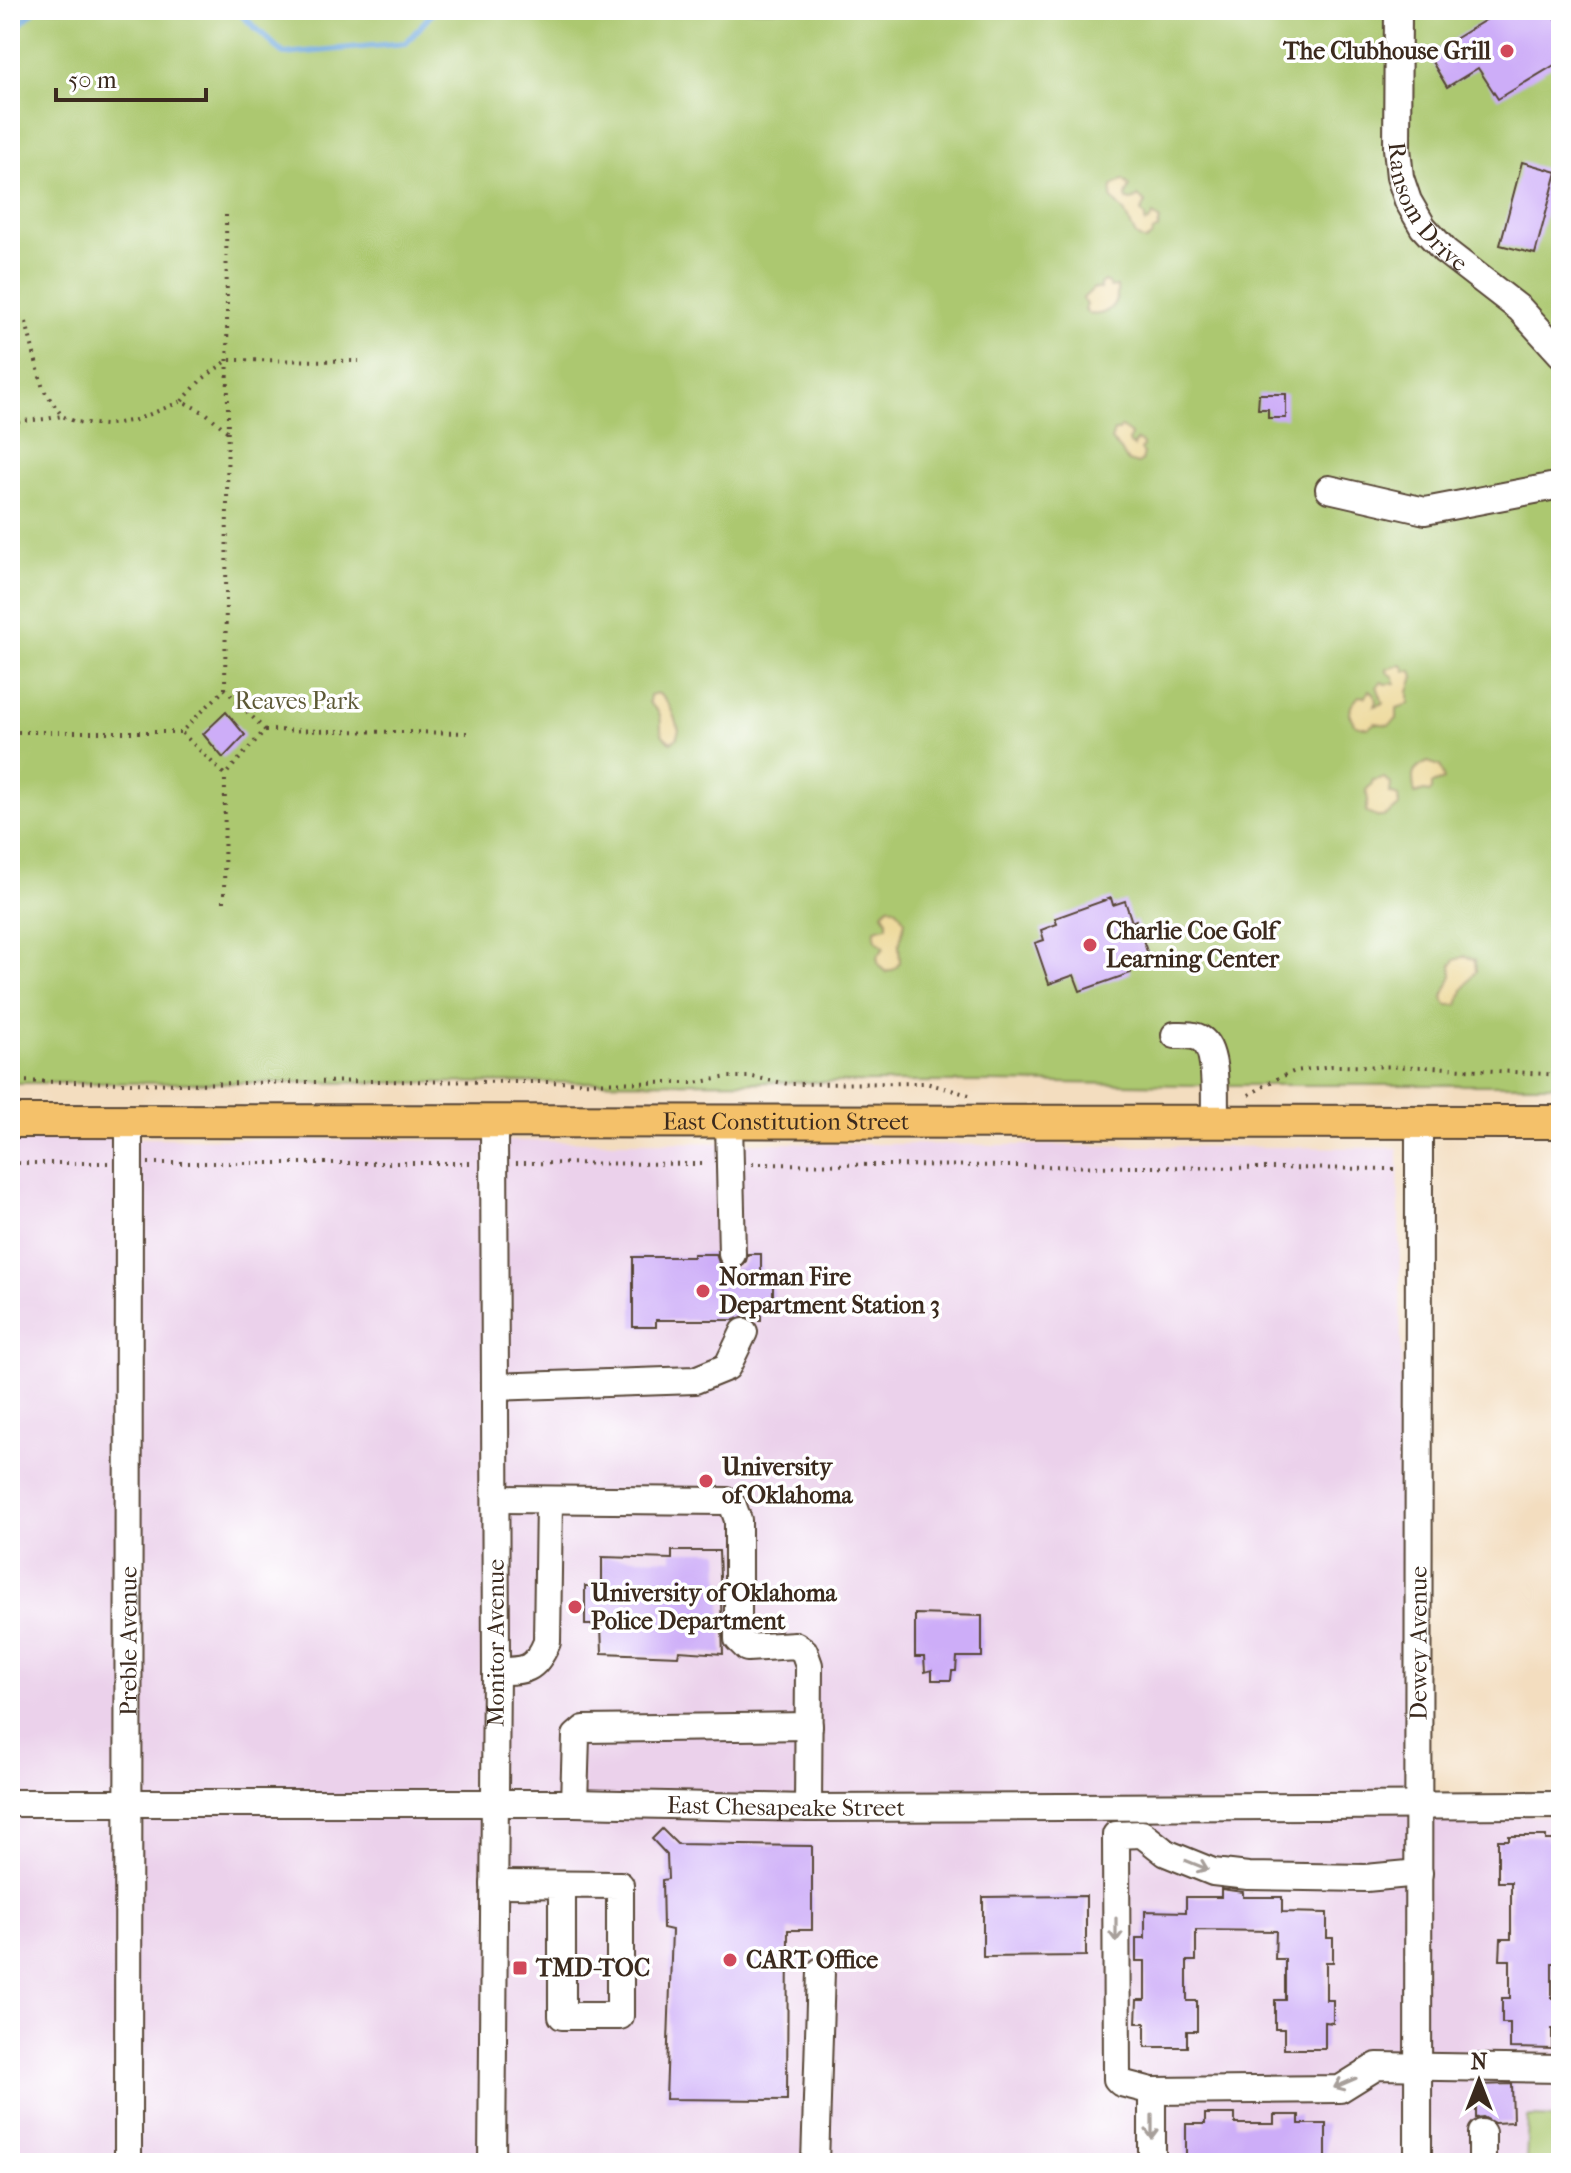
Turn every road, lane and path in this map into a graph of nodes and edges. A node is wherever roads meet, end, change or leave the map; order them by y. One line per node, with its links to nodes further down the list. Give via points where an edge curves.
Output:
1 (1398, 10): 4 (street, Ransom Drive, via 1397,148 1408,201 1445,251 1520,309)
2 (226, 214): 5 (path)
3 (26, 322): 8 (path, via 43,389)
4 (1561, 354)
5 (228, 360): 6 (path); 7 (path); 10 (path)
6 (359, 361)
7 (182, 401): 8 (path, via 136,420 105,425); 10 (path)
8 (62, 416): 9 (path)
9 (10, 422)
10 (227, 431): 13 (path)
11 (1561, 485): 12 (street, via 1425,511)
12 (1329, 489)
13 (225, 689): 14 (path); 16 (path)
14 (265, 730): 17 (path); 18 (path)
15 (10, 732): 16 (path)
16 (181, 732): 18 (path)
17 (469, 733)
18 (225, 775): 19 (path)
19 (224, 902)
20 (1175, 1035): 24 (street, via 1202,1039 1209,1048)
21 (1561, 1075): 24 (path, via 1332,1066 1295,1071)
22 (10, 1081): 23 (path, via 695,1083 753,1077 788,1084 926,1083)
23 (981, 1096)
24 (1214, 1110): 28 (main road, East Constitution Street); 29 (main road, East Constitution Street)
25 (10, 1121): 26 (main road, East Constitution Street)
26 (129, 1121): 27 (main road, East Constitution Street); 38 (street, Preble Avenue)
27 (494, 1122): 28 (main road, East Constitution Street); 33 (street, Monitor Avenue)
28 (729, 1122): 31 (street)
29 (1419, 1122): 30 (main road, East Constitution Street); 43 (street, Dewey Avenue)
30 (1561, 1122)
31 (732, 1254)
32 (744, 1332): 33 (street, via 727,1367 695,1380)
33 (495, 1387): 34 (street, Monitor Avenue)
34 (496, 1499): 35 (street); 36 (street, Monitor Avenue)
35 (549, 1500): 36 (street, via 547,1642 539,1660 523,1671); 37 (street, via 727,1501 733,1506 738,1520 738,1639 747,1648 795,1645 804,1651 809,1665)
36 (496, 1671): 40 (street, Monitor Avenue)
37 (809, 1726): 41 (street, via 584,1729 576,1736); 45 (street)
38 (128, 1802): 39 (street, East Chesapeake Street); 40 (street, East Chesapeake Street); 55 (street, Preble Avenue)
39 (10, 1803)
40 (494, 1803): 41 (street, East Chesapeake Street); 48 (street, Monitor Avenue)
41 (574, 1803): 45 (street, East Chesapeake Street)
42 (1561, 1805): 43 (street, East Chesapeake Street)
43 (1419, 1806): 44 (street, East Chesapeake Street); 47 (street, Dewey Avenue)
44 (1127, 1807): 45 (street, East Chesapeake Street); 46 (street)
45 (808, 1808)
46 (1127, 1835): 47 (street, one-way to 47, via 1142,1834 1166,1853 1213,1872 1366,1878); 53 (street, one-way to 53, via 1116,1835 1117,2079)
47 (1419, 1873): 51 (street, Dewey Avenue)
48 (494, 1884): 49 (street); 56 (street, Monitor Avenue)
49 (562, 1885): 49 (street, via 620,1885 620,2016 562,2016)
50 (821, 1971): 57 (street)
51 (1418, 2066): 52 (street); 53 (street, one-way to 53, via 1377,2066 1340,2089); 59 (street, Dewey Avenue)
52 (1561, 2069)
53 (1152, 2091): 58 (street, one-way to 58)
54 (1482, 2133): 60 (street)
55 (128, 2163)
56 (492, 2163)
57 (815, 2163)
58 (1152, 2163)
59 (1418, 2163)
60 (1482, 2163)

